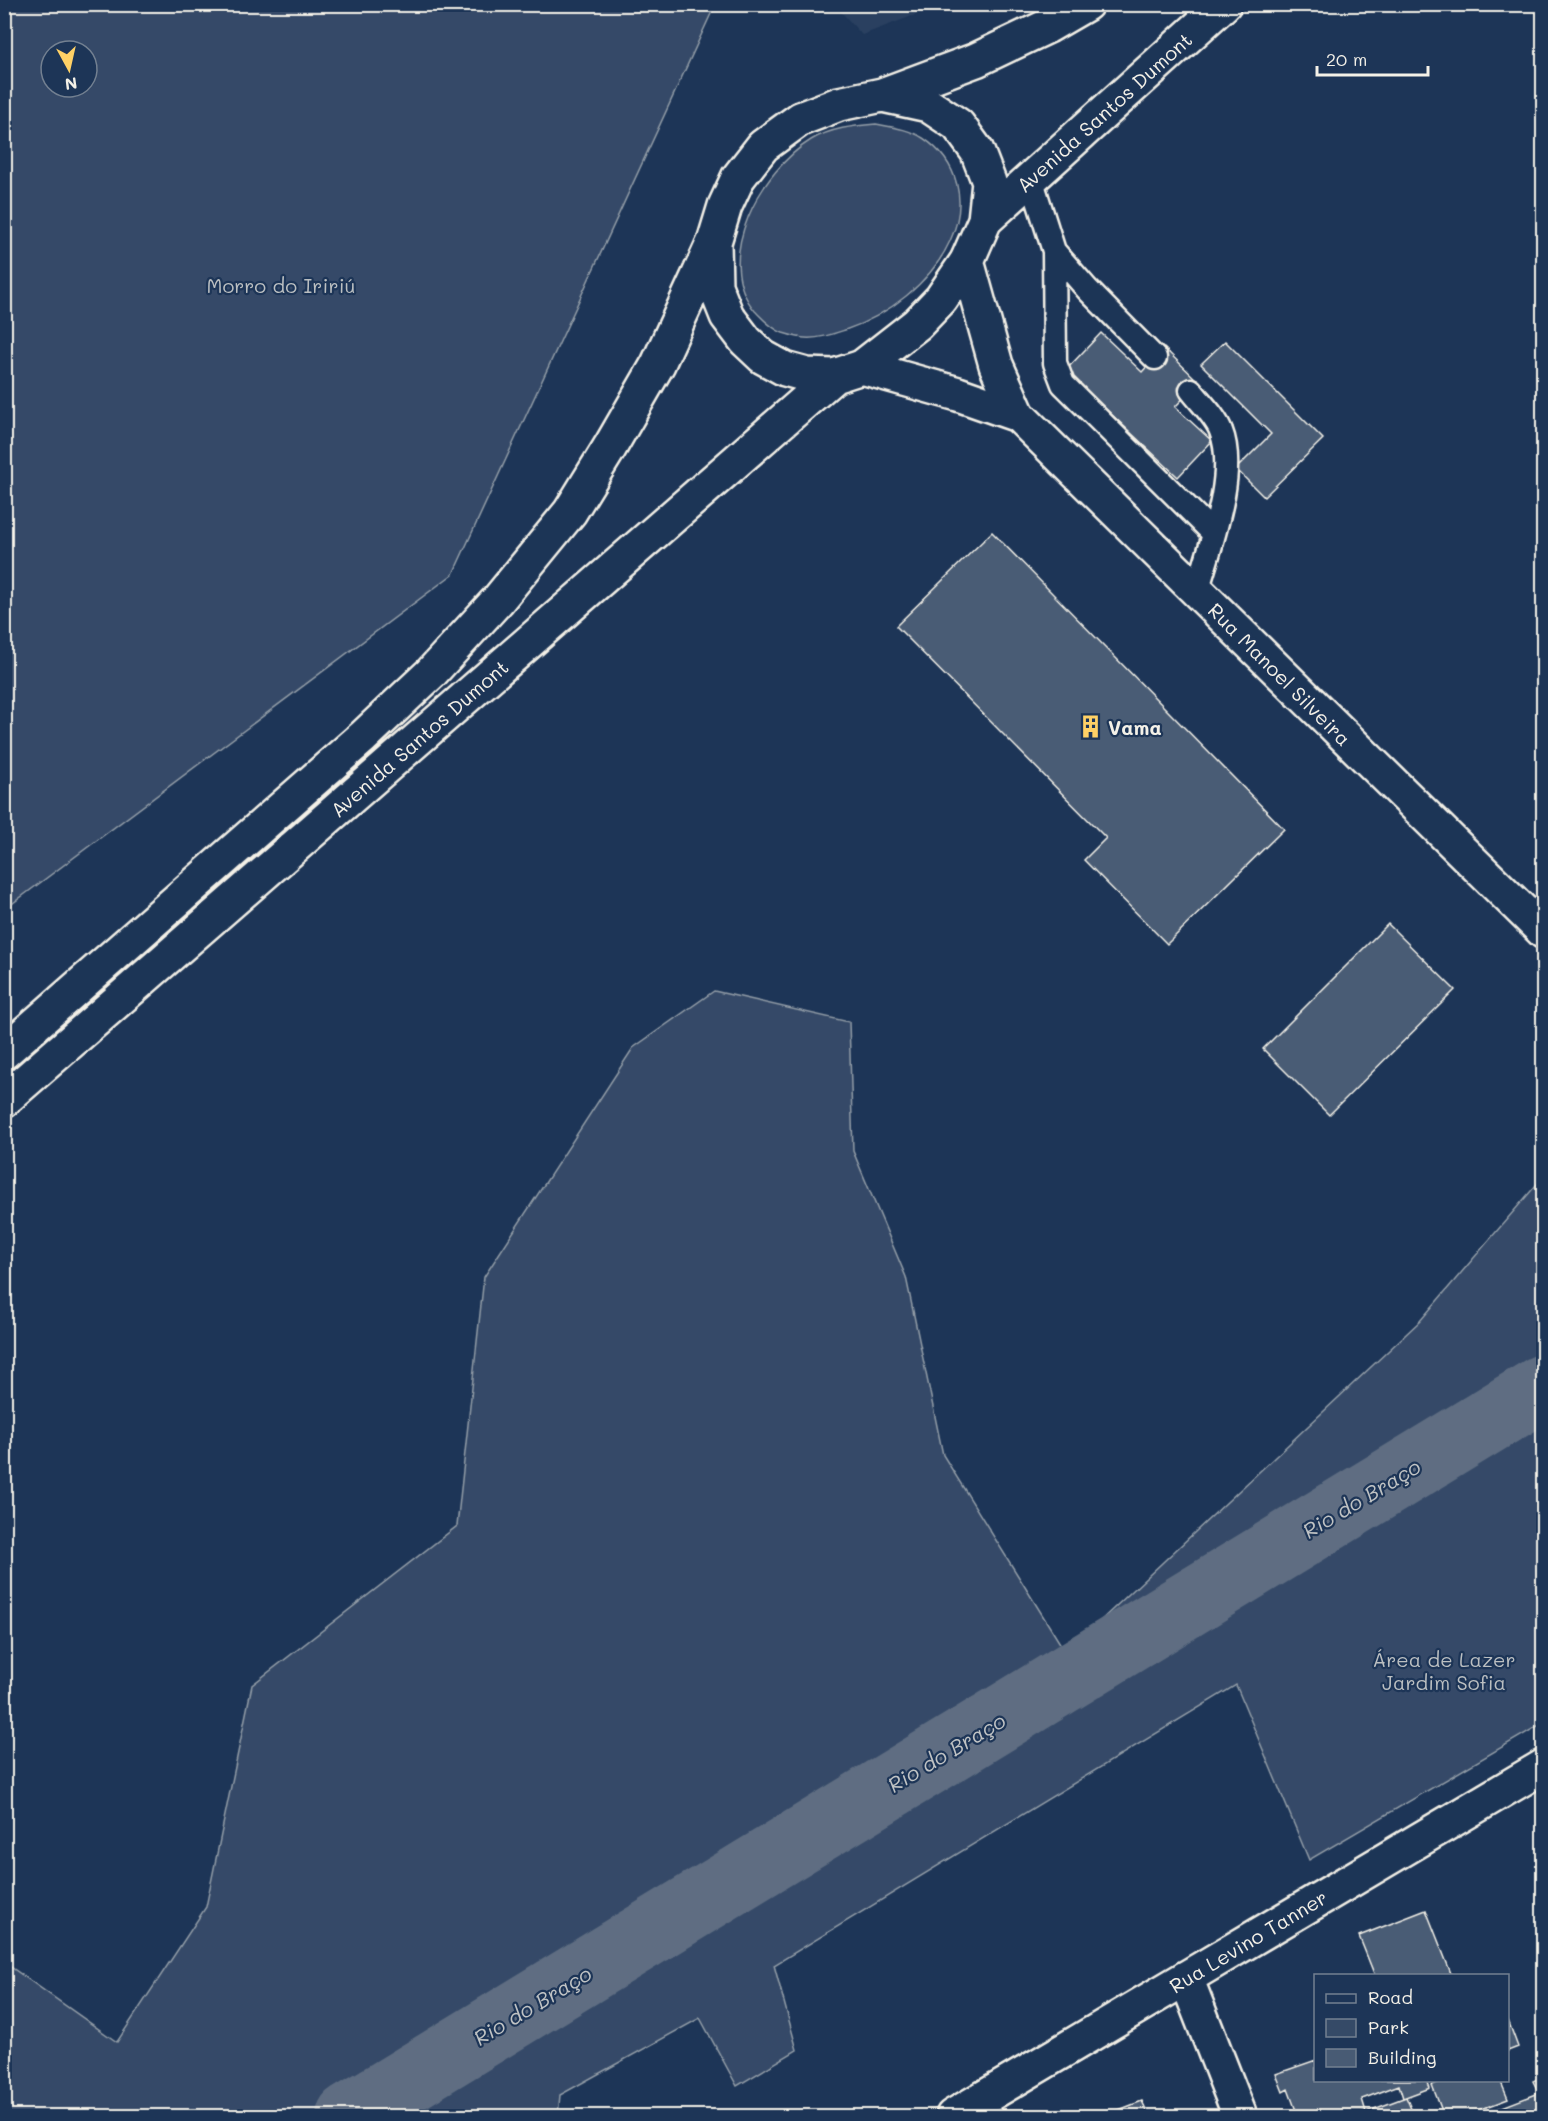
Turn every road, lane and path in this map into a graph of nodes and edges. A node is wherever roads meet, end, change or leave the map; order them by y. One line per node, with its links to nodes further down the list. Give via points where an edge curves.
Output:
1 (1086, 4): 3 (main road, via 976,60)
2 (1224, 4): 4 (main road, Avenida Santos Dumont)
3 (882, 95): 5 (main road, via 928,105 958,125 977,151 989,182); 6 (main road, via 839,104 800,119 763,146 738,178)
4 (1031, 178): 5 (main road, Avenida Santos Dumont); 7 (lane)
5 (985, 220): 8 (main road, Avenida Santos Dumont)
6 (714, 242): 10 (main road, Rua Manoel Silveira, via 715,286 727,316 746,341 763,357 785,369 807,375); 16 (main road, Avenida Santos Dumont, via 658,364 610,447 570,512 498,600 431,673 363,737)
7 (1054, 251): 9 (lane); 13 (lane, via 1055,363 1063,384 1088,401 1148,459)
8 (967, 261): 10 (main road, Avenida Santos Dumont, via 941,299 917,324); 12 (main road, Rua Manoel Silveira, via 996,365)
9 (1141, 354)
10 (848, 371): 12 (main road, Rua Manoel Silveira, via 958,394); 17 (main road, Avenida Santos Dumont)
11 (1193, 404): 13 (lane, via 1220,428 1225,445 1222,500)
12 (1018, 415): 14 (main road, Rua Manoel Silveira)
13 (1213, 533): 14 (lane)
14 (1197, 592): 15 (main road, Rua Manoel Silveira)
15 (1544, 932)
16 (4, 1052)
17 (4, 1100)
18 (1542, 1770): 19 (main road, Rua Levino Tanner)
19 (1186, 1978): 20 (main road, Rua Levino Tanner); 21 (main road)
20 (953, 2116)
21 (1240, 2116)

